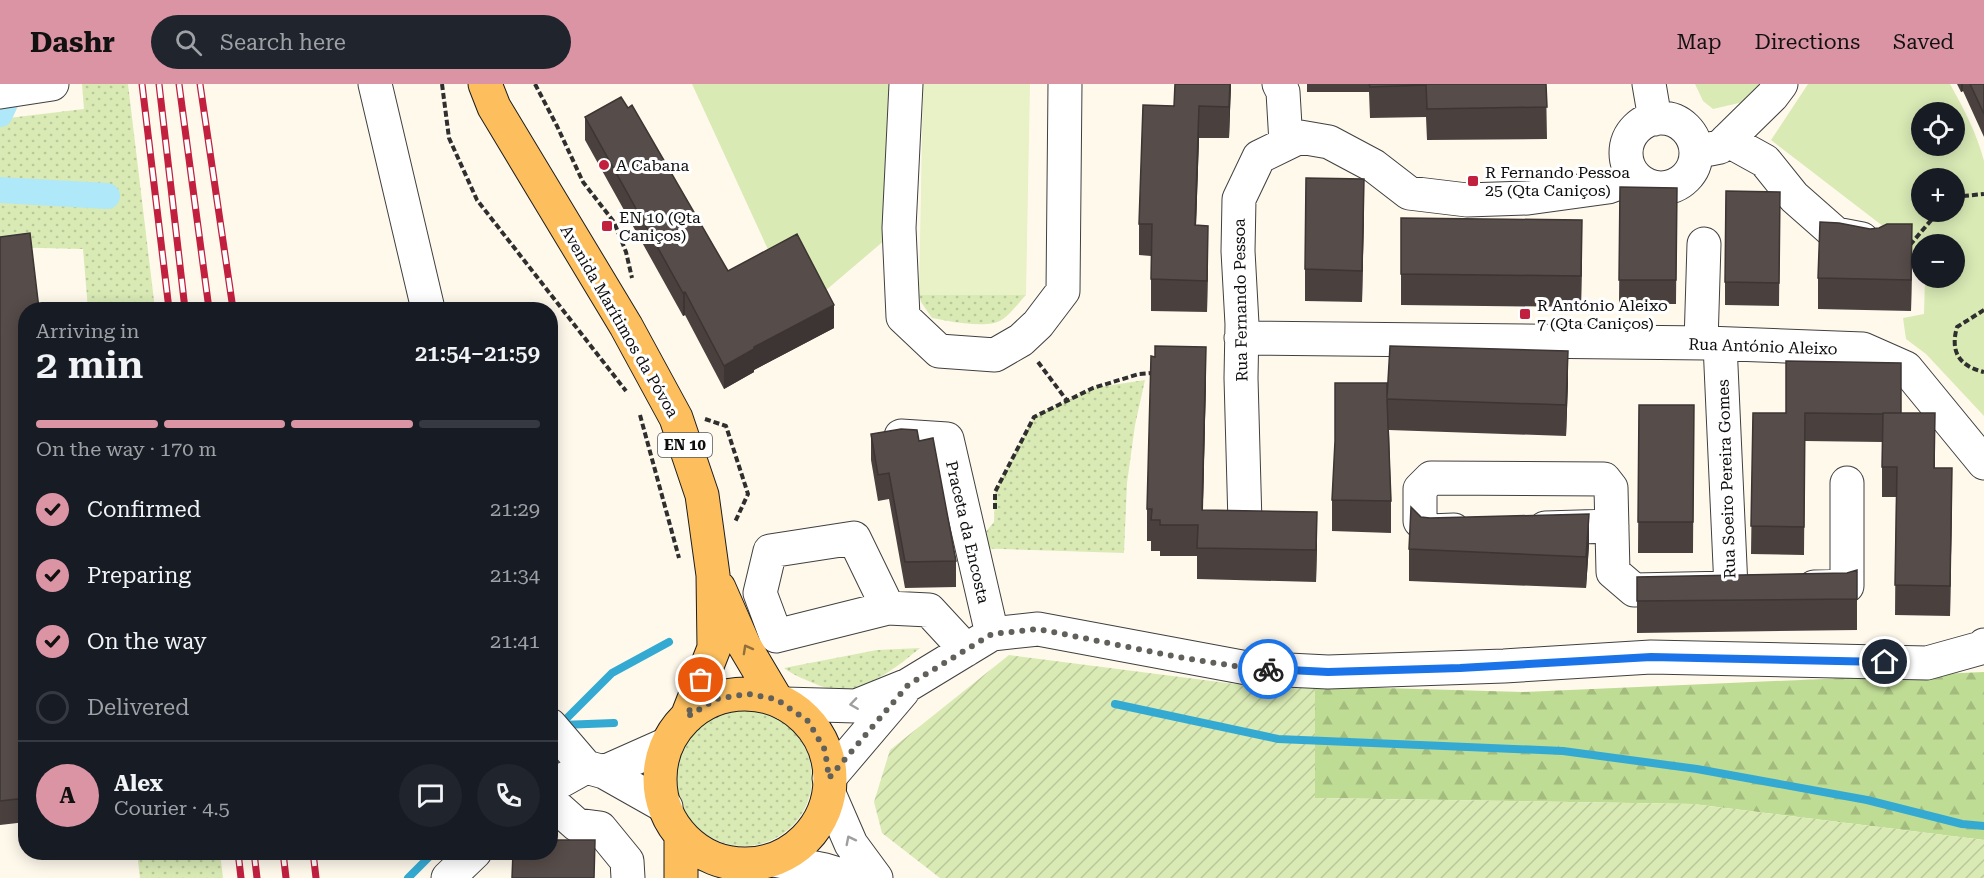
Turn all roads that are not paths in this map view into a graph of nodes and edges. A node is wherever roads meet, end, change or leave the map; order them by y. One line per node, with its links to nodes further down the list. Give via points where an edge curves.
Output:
1 (52, 84): 9 (street)
2 (375, 84): 18 (street)
3 (465, 84): 10 (street)
4 (906, 84): 5 (street, via 899,228 903,317 939,351 995,355 1021,340 1063,291)
5 (1065, 84)
6 (1279, 84): 13 (street, via 1283,92)
7 (1649, 84): 11 (street)
8 (1780, 84): 12 (street)
9 (0, 92)
10 (489, 96): 28 (main road, Avenida Marítimos da Póvoa / EN 10, via 676,418 702,495)
11 (1655, 119): 14 (street, via 1667,119 1687,130); 15 (street, via 1645,122 1630,137 1627,158)
12 (1727, 140): 14 (street, via 1720,147); 16 (street, via 1765,162 1794,197 1836,234)
13 (1286, 143): 15 (street, Rua Fernando Pessoa, via 1300,136 1329,142 1374,166 1409,193 1467,200 1528,198 1608,188); 19 (street, Rua Fernando Pessoa, via 1258,157 1239,199)
14 (1696, 151): 15 (street, via 1691,172 1675,186 1653,188)
15 (1635, 177)
16 (1873, 242)
17 (1704, 244): 20 (street, Rua Soeiro Pereira Gomes)
18 (426, 302)
19 (1241, 338): 20 (street, Rua António Aleixo); 24 (street, Rua Fernando Pessoa)
20 (1711, 343): 22 (street, Rua António Aleixo, via 1863,349 1906,368); 29 (street, Rua Soeiro Pereira Gomes)
21 (901, 436): 31 (street, Praceta da Encosta, via 947,439)
22 (1984, 463)
23 (1847, 483): 29 (street, via 1847,586)
24 (1245, 523)
25 (1612, 526): 26 (street); 27 (street, Rua Soeiro Pereira Gomes, via 1611,488 1604,479 1431,478 1420,489 1420,521 1429,531); 29 (street, Rua Soeiro Pereira Gomes, via 1613,572 1634,590)
26 (1521, 528)
27 (1486, 529)
28 (713, 575): 34 (main road, Avenida Marítimos da Póvoa, one-way to 28, via 744,645); 35 (main road, Avenida Marítimos da Póvoa, via 714,648)
29 (1731, 588)
30 (888, 608): 31 (street, via 929,610)
31 (979, 642): 32 (street, via 1038,629 1247,668 1328,672 1651,657 1927,663); 33 (street)
32 (1984, 645)
33 (908, 685): 34 (street, one-way to 34, via 856,706); 40 (street)
34 (780, 702): 35 (main road, via 748,694 716,699); 40 (main road, via 808,721 825,750)
35 (687, 717): 37 (main road)
36 (558, 734): 38 (street)
37 (667, 744): 38 (street); 41 (main road, via 659,776)
38 (595, 769): 39 (street); 41 (street)
39 (558, 784)
40 (830, 788): 45 (main road, via 823,816 802,843); 51 (street, one-way to 40, via 851,844)
41 (666, 807): 43 (main road)
42 (558, 808): 48 (street, via 577,825 600,828 627,861)
43 (681, 838): 46 (main road); 49 (main road)
44 (467, 860): 47 (street)
45 (774, 860): 46 (main road); 50 (street)
46 (734, 872)
47 (448, 878)
48 (628, 878)
49 (681, 878)
50 (851, 878)
51 (876, 878)

